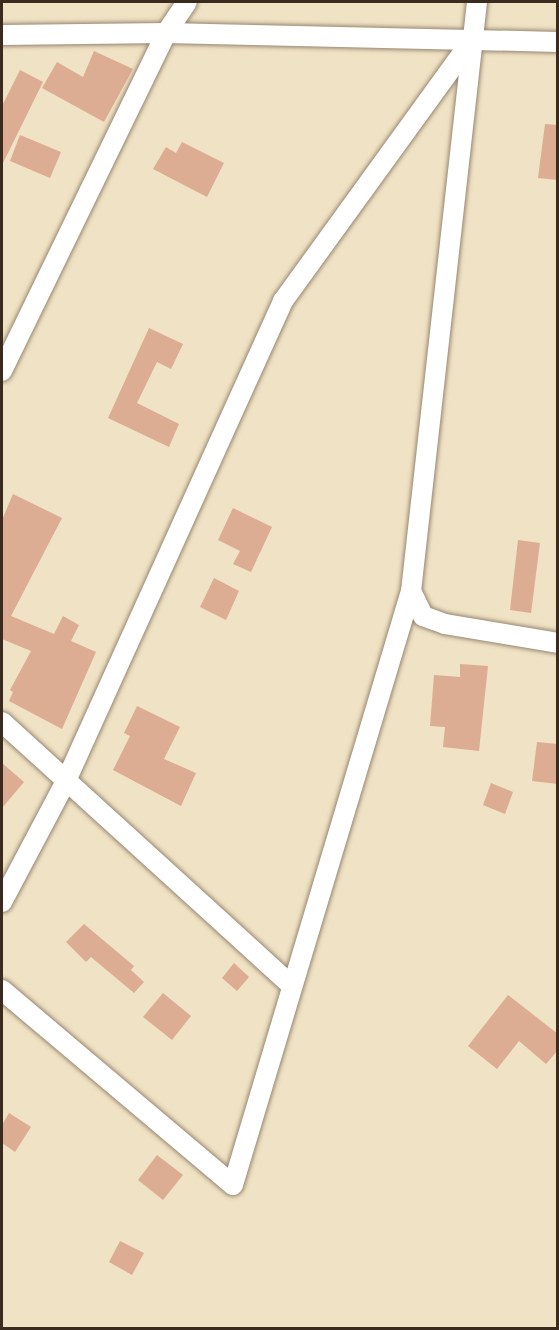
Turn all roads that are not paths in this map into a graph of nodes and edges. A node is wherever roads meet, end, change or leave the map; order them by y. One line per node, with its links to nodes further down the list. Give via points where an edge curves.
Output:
1 (187, 2): 3 (street)
2 (477, 2): 5 (street)
3 (166, 33): 4 (street); 5 (street); 7 (street)
4 (2, 35)
5 (472, 40): 6 (street); 8 (street); 11 (street, via 283,301)
6 (558, 42)
7 (2, 371)
8 (411, 591): 9 (street, via 423,616 445,624); 13 (street)
9 (558, 643)
10 (2, 722): 11 (street)
11 (66, 781): 12 (street); 13 (street)
12 (2, 902)
13 (290, 984): 14 (street, via 233,1185)
14 (2, 990)

